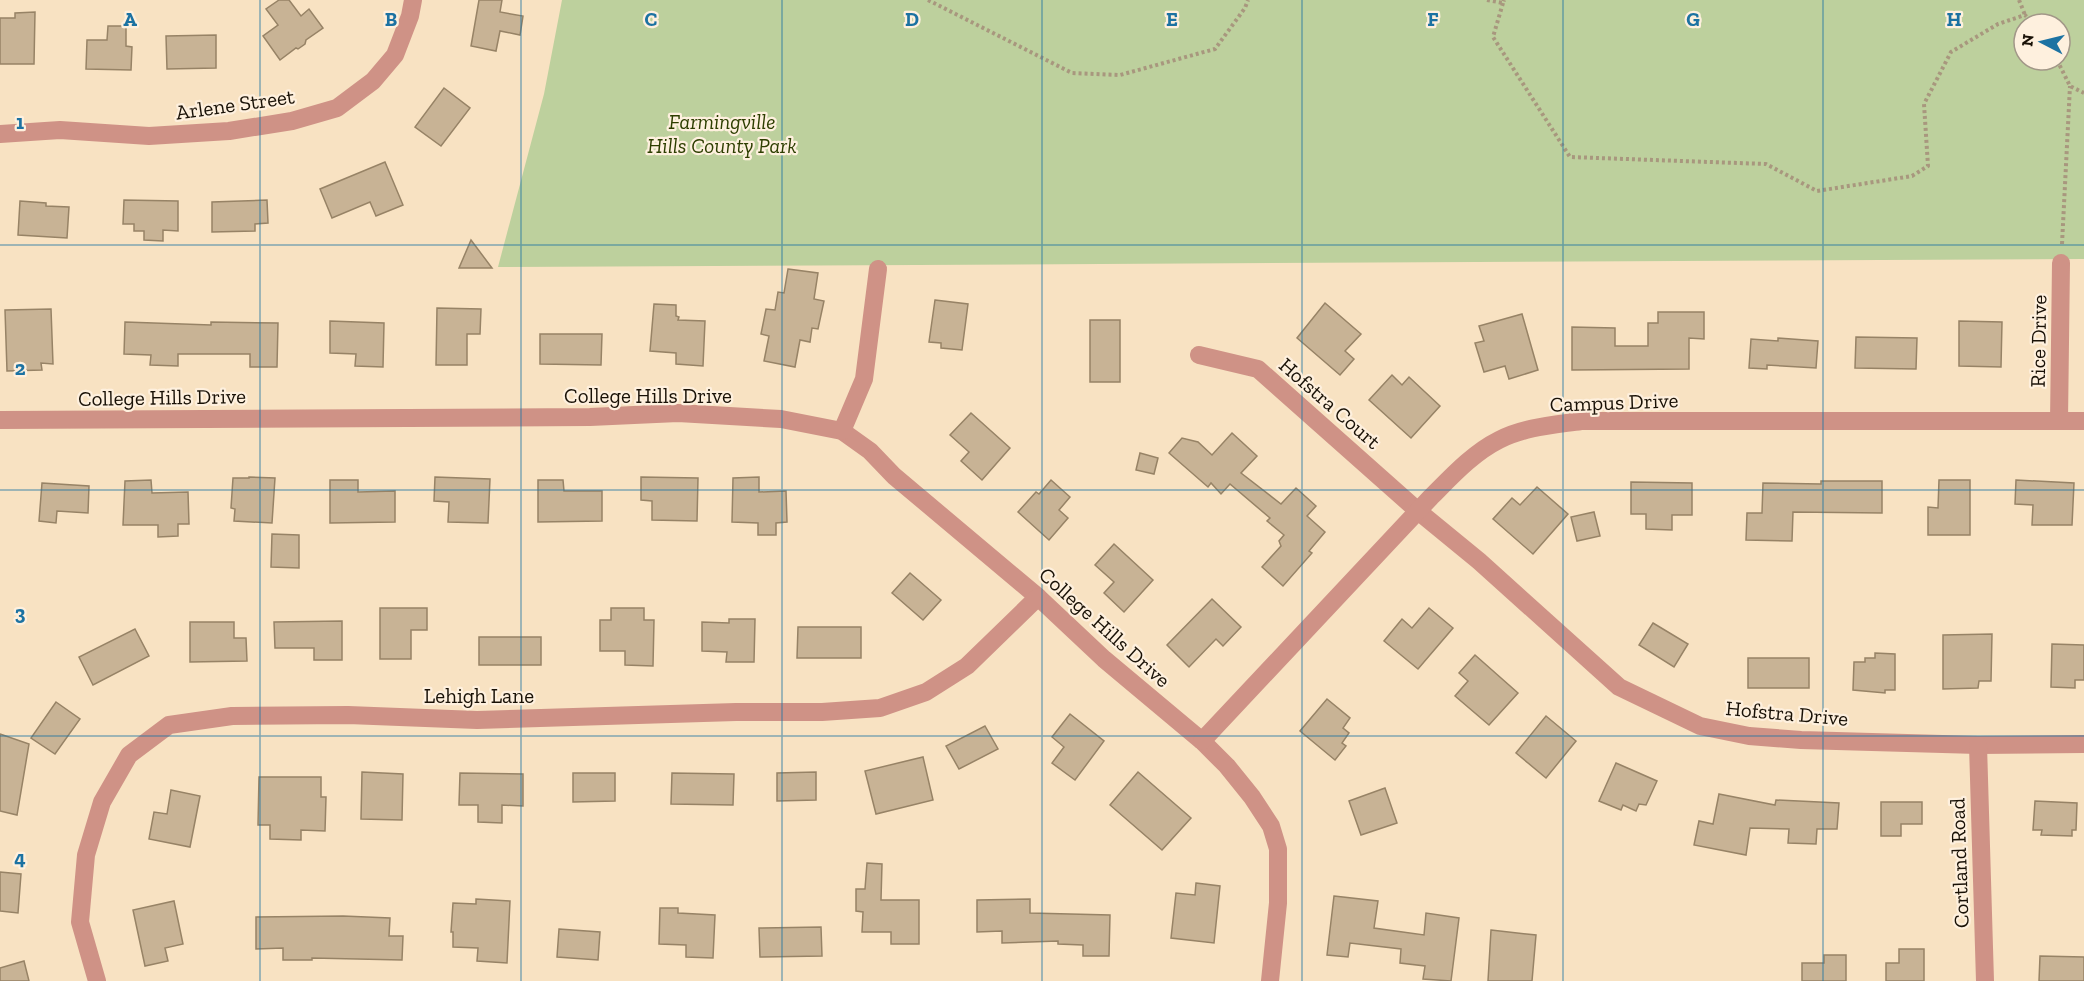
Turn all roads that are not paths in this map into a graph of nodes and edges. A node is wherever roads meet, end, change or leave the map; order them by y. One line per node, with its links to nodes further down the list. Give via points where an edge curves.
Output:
1 (413, 0): 2 (street, Arlene Street, via 395,56 374,81 337,108 292,122 229,131 148,136 60,130)
2 (0, 134)
3 (2061, 263): 7 (street, Rice Drive)
4 (878, 269): 9 (street, via 864,379)
5 (1199, 355): 10 (street, Hofstra Court, via 1257,369)
6 (0, 420): 9 (street, College Hills Drive, via 590,417 678,413 781,419)
7 (2059, 421): 8 (street, Campus Drive); 10 (street, Campus Drive, via 1581,421 1532,428 1499,440 1461,467)
8 (2084, 421)
9 (843, 431): 11 (street, College Hills Drive)
10 (1418, 510): 12 (street, Campus Drive); 14 (street, Hofstra Drive, via 1619,687 1700,726 1749,736 1801,740)
11 (1038, 597): 12 (street, College Hills Drive, via 1104,659); 15 (street, Lehigh Lane, via 967,666 926,692 880,708 477,720 232,716 170,725 129,755 102,802 86,855 80,922)
12 (1202, 741): 16 (street, College Hills Drive, via 1252,797 1271,826 1278,849 1278,903)
13 (2084, 744): 14 (street, Hofstra Drive)
14 (1978, 745): 17 (street, Cortland Road)
15 (97, 981)
16 (1270, 981)
17 (1984, 981)

